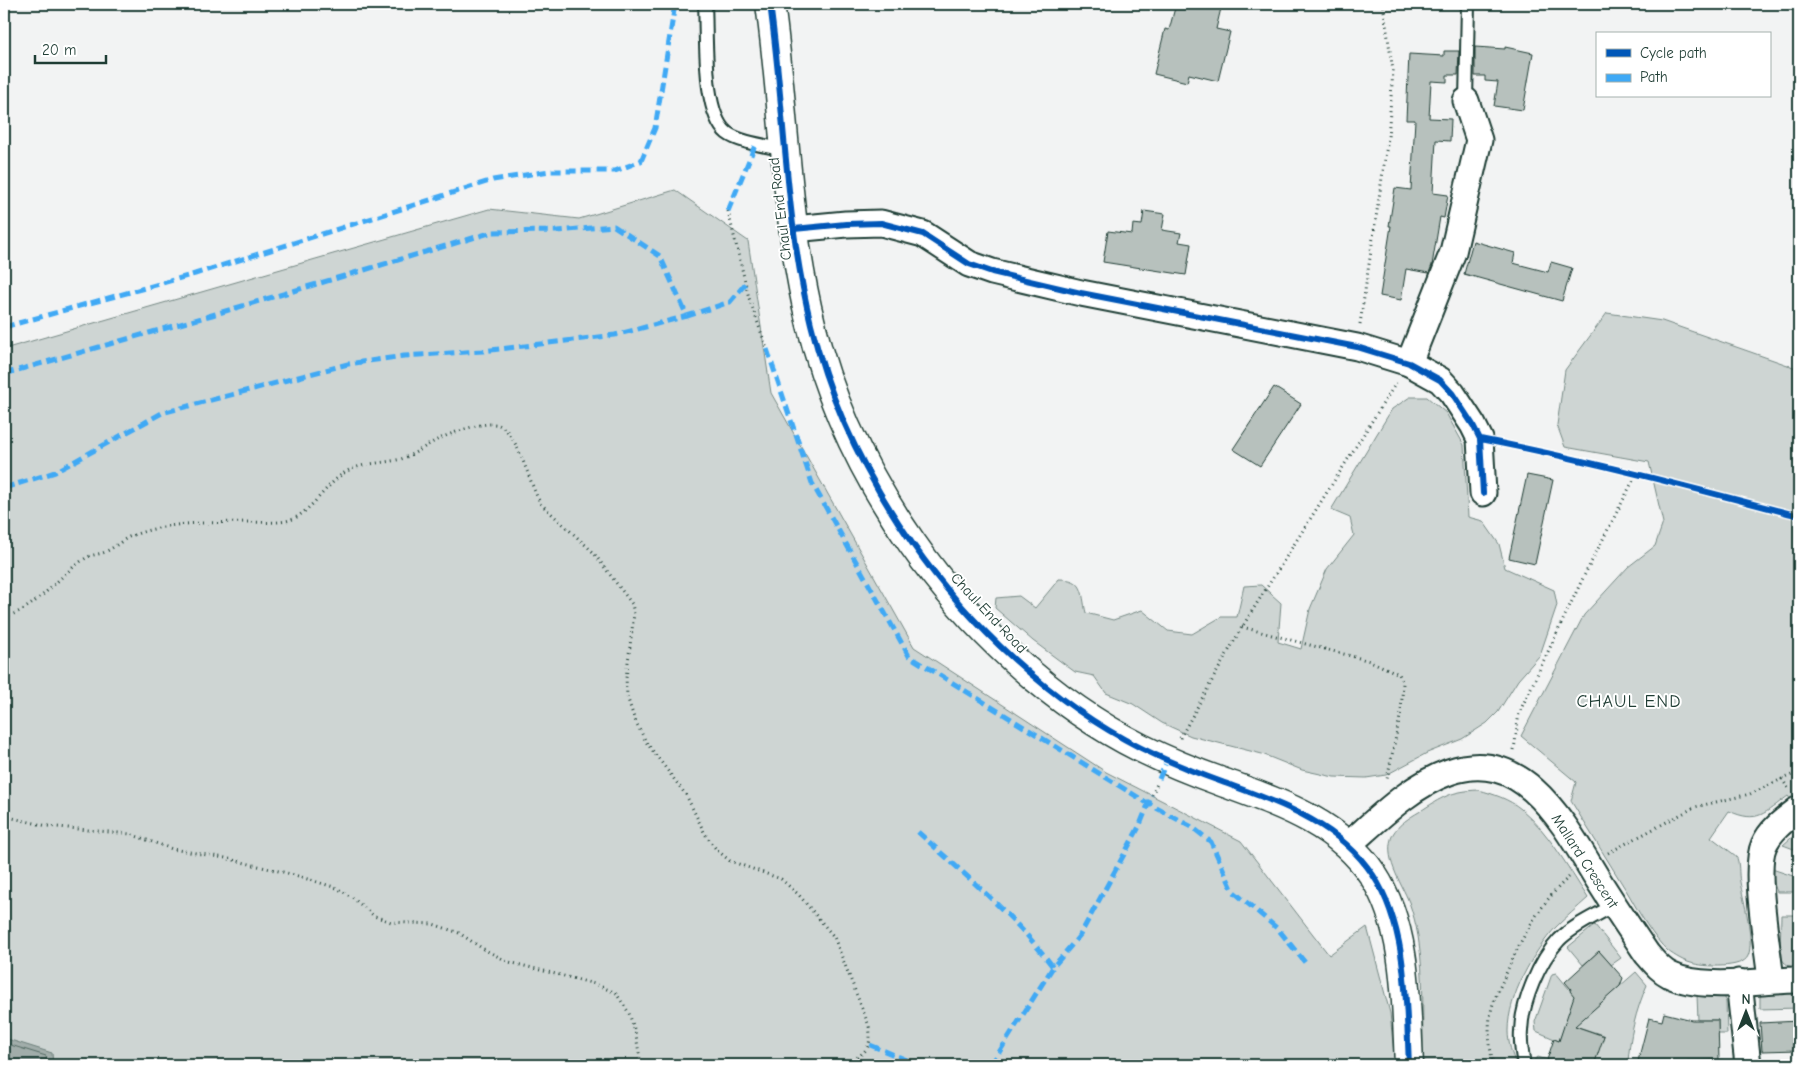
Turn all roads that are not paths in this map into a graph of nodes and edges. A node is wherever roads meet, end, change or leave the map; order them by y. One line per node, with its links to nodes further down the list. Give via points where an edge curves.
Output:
1 (706, 4): 5 (lane, via 708,86 719,125 741,140)
2 (770, 4): 5 (street, Chaul End Road)
3 (1468, 4): 4 (lane)
4 (1466, 101): 7 (street, via 1479,140 1453,252)
5 (786, 150): 6 (street, Chaul End Road)
6 (794, 229): 7 (street, via 882,223 923,234 969,264 992,272 1081,293 1357,347); 10 (street, Chaul End Road, via 811,326 844,423 873,483 892,513 962,606 1020,664 1105,728 1167,760 1294,810)
7 (1409, 363): 8 (street, via 1440,380 1473,425 1480,439)
8 (1483, 492)
9 (1799, 809): 12 (street, via 1769,836 1760,861)
10 (1348, 845): 11 (street, Mallard Crescent, via 1431,780 1449,772 1479,767 1495,769 1509,773 1532,789 1567,829); 15 (street, Chaul End Road, via 1375,877 1393,921 1403,968)
11 (1614, 905): 14 (street, Mallard Crescent, via 1647,954 1662,970 1691,981); 16 (lane, via 1575,927 1559,940 1543,961 1522,1014 1520,1032)
12 (1771, 980): 13 (street, Mallard Crescent); 14 (street, Mallard Crescent)
13 (1799, 980)
14 (1739, 982): 17 (street)
15 (1409, 1065)
16 (1524, 1065)
17 (1748, 1065)

